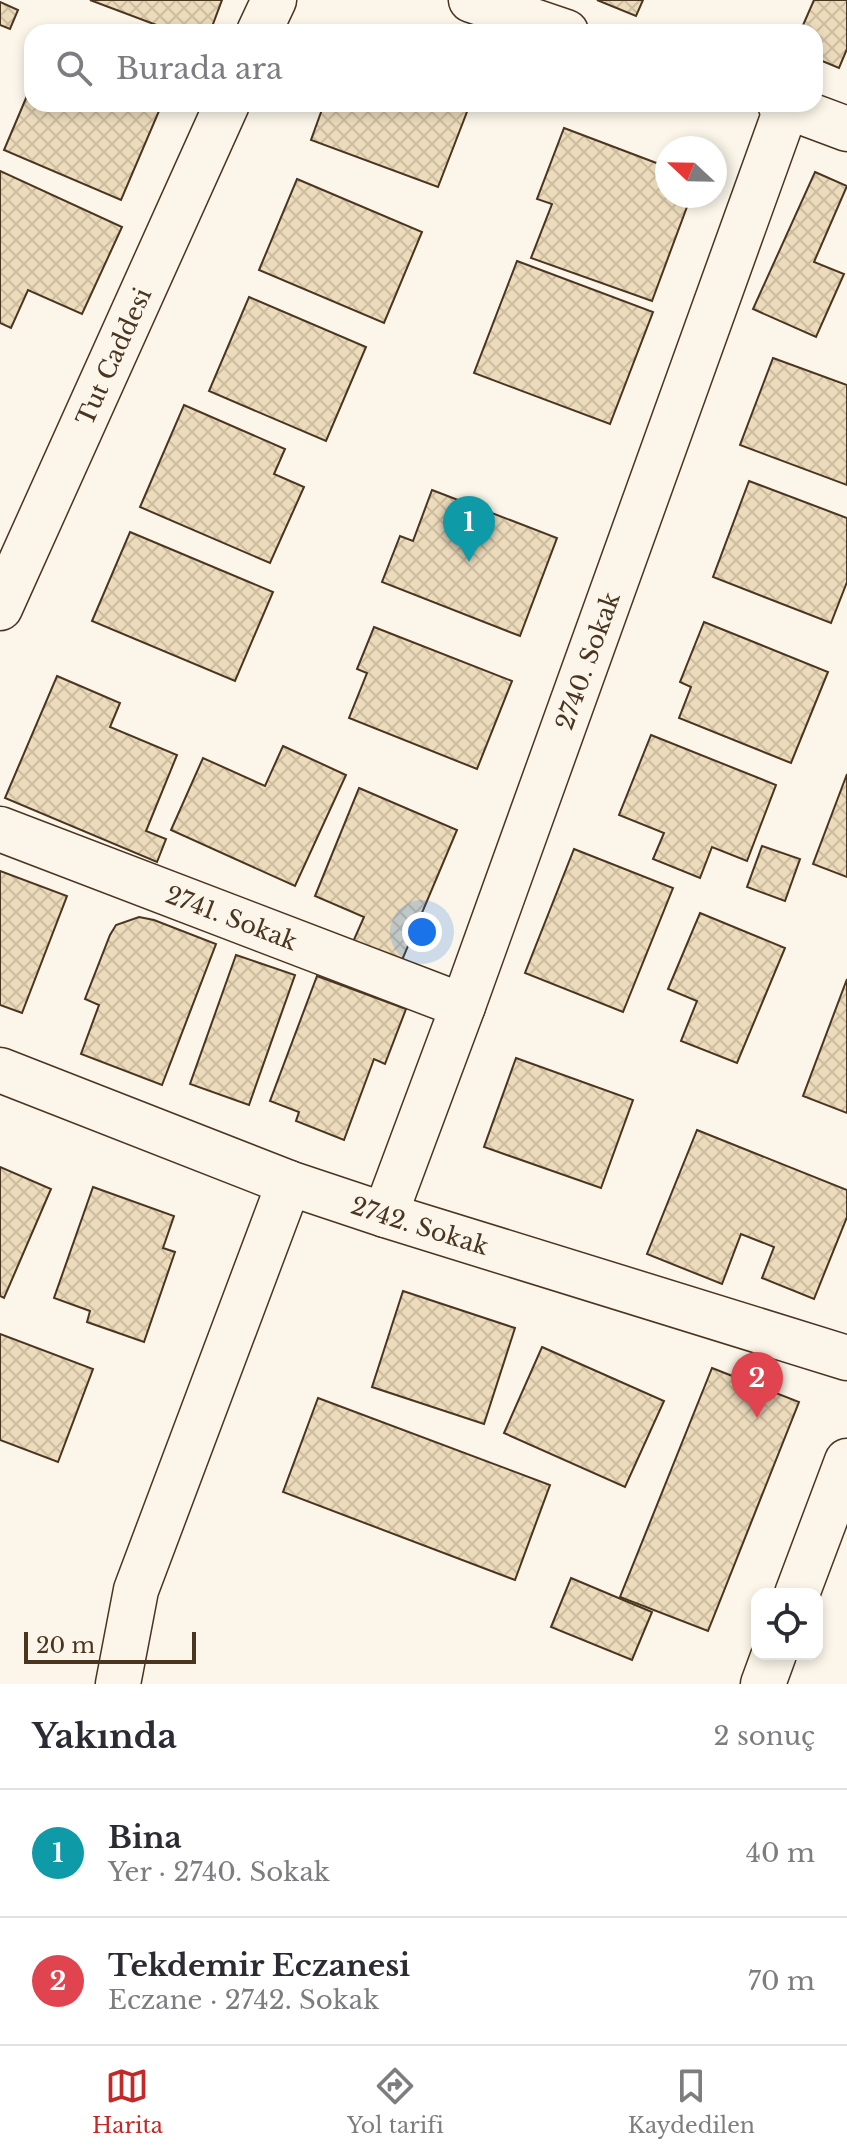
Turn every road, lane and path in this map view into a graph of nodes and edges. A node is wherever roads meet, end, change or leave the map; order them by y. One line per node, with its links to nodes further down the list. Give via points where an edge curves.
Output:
1 (274, 0): 3 (street)
2 (471, 0): 4 (street)
3 (263, 24)
4 (542, 24)
5 (223, 112): 9 (street, Tut Caddesi)
6 (782, 112): 11 (street, 2740. Sokak)
7 (802, 112): 8 (street)
8 (847, 129)
9 (2, 599)
10 (0, 829): 11 (street, 2741. Sokak)
11 (463, 1006): 14 (street, 2740. Sokak)
12 (0, 1070): 13 (street, 2742. Sokak)
13 (289, 1183): 14 (street, 2742. Sokak); 19 (street, via 136,1590)
14 (385, 1215): 15 (street, 2742. Sokak)
15 (847, 1358)
16 (847, 1461): 17 (street)
17 (799, 1588)
18 (772, 1660): 20 (street)
19 (118, 1684)
20 (763, 1684)

